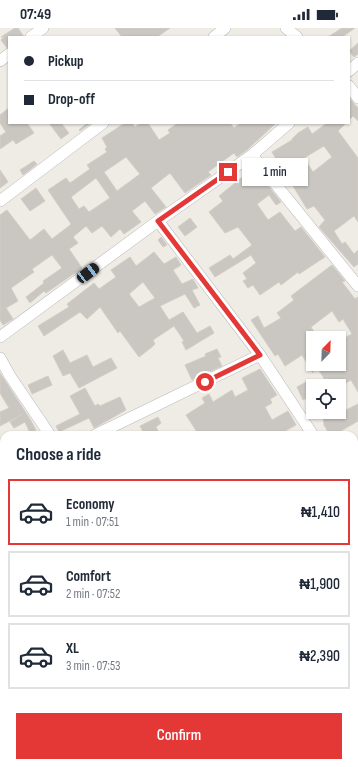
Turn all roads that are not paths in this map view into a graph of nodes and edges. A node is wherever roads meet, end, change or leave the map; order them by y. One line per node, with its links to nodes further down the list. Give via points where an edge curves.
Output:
1 (43, 28): 4 (street)
2 (225, 28): 5 (street)
3 (286, 28): 6 (street)
4 (32, 36)
5 (215, 36)
6 (296, 36)
7 (358, 63): 8 (street)
8 (350, 70)
9 (350, 87): 10 (street)
10 (358, 98)
11 (102, 124): 14 (street)
12 (288, 124): 13 (street)
13 (252, 155): 15 (street); 16 (street)
14 (0, 201)
15 (158, 221): 17 (street); 18 (street)
16 (358, 286)
17 (0, 337)
18 (260, 355): 21 (street); 22 (street)
19 (0, 358): 20 (street)
20 (47, 431)
21 (103, 431)
22 (310, 431)

